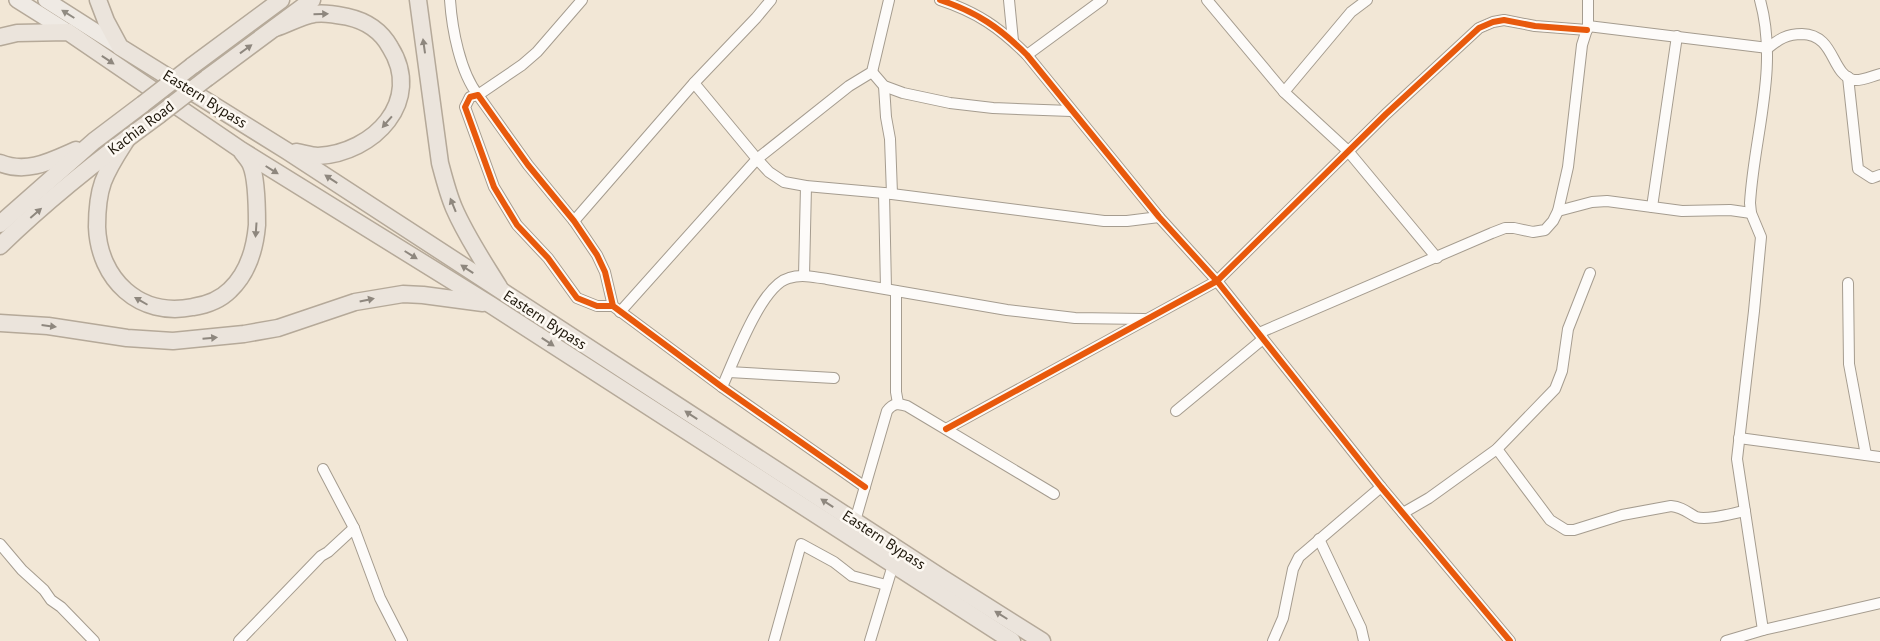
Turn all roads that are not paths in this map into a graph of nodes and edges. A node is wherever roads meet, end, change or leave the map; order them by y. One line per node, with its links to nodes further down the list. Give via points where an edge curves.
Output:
1 (17, 0): 21 (main road, Eastern Bypass)
2 (46, 0): 26 (main road, Eastern Bypass, one-way to 2)
3 (98, 0): 26 (highway)
4 (265, 0): 24 (highway)
5 (281, 0): 24 (highway)
6 (312, 0): 19 (highway, Kachia Road)
7 (418, 0): 60 (highway, one-way to 7, via 466,232 446,186 440,163)
8 (450, 0): 35 (street, via 460,60 469,84)
9 (582, 0): 35 (street, via 537,52)
10 (771, 0): 32 (street)
11 (889, 0): 29 (street)
12 (940, 0): 25 (street, via 982,17)
13 (1009, 0): 25 (street)
14 (1102, 0): 28 (street)
15 (1207, 0): 34 (street)
16 (1367, 0): 34 (street, via 1351,12)
17 (1588, 0): 20 (street)
18 (1760, 0): 27 (street)
19 (275, 28): 37 (highway, Kachia Road, one-way to 19, bridge); 40 (highway, one-way to 40, via 315,14 357,19 372,26 386,40 396,56 401,74 400,95 394,114 369,139 335,154 316,156)
20 (1587, 28): 22 (street); 41 (street, via 1535,26 1504,20 1479,28); 48 (street, via 1582,45 1568,167)
21 (68, 32): 23 (highway, via 17,33); 39 (highway, Eastern Bypass, one-way to 39)
22 (1677, 36): 27 (street); 47 (street)
23 (0, 37)
24 (225, 41): 38 (highway, bridge)
25 (1013, 41): 28 (street)
26 (120, 47): 40 (highway, Eastern Bypass)
27 (1768, 48): 31 (street, via 1790,34 1814,35 1822,39); 49 (street)
28 (1027, 55): 36 (street)
29 (872, 72): 33 (street); 42 (street, via 849,86)
30 (1880, 74): 31 (street, via 1856,80)
31 (1848, 78): 44 (street, via 1858,169 1872,178)
32 (694, 83): 42 (street); 51 (street)
33 (884, 86): 36 (street, via 950,103); 46 (street, via 890,139)
34 (1284, 92): 41 (street)
35 (478, 95): 51 (street, via 528,165); 62 (street, via 470,97 466,107 494,187 517,225 548,258 577,298)
36 (1071, 111): 50 (street)
37 (127, 139): 39 (highway, one-way to 37, via 251,165 254,180 257,216 251,258 230,291 214,301 182,310 165,309 150,306 120,286 101,255 97,220 102,184); 53 (highway, Kachia Road, one-way to 37, via 41,208)
38 (94, 141): 43 (highway, via 36,166 19,168); 52 (highway)
39 (241, 150): 61 (highway, Eastern Bypass, one-way to 61)
40 (288, 151): 60 (highway, Eastern Bypass, one-way to 40)
41 (1348, 151): 54 (street); 57 (street)
42 (757, 159): 45 (street, via 784,182); 62 (street)
43 (0, 163)
44 (1880, 175)
45 (806, 186): 46 (street); 56 (street)
46 (888, 193): 50 (street, via 1104,221); 59 (street)
47 (1652, 207): 48 (street, via 1607,201); 49 (street)
48 (1558, 211): 54 (street, via 1545,230 1533,232 1505,228)
49 (1751, 213): 72 (street, via 1761,237)
50 (1159, 217): 57 (street)
51 (574, 221): 62 (street, via 597,254)
52 (0, 224)
53 (0, 246)
54 (1437, 258): 65 (street)
55 (1590, 273): 73 (street, via 1568,329 1556,389)
56 (804, 276): 59 (street); 66 (street, via 777,283 765,297)
57 (1217, 281): 63 (street); 65 (street)
58 (1848, 282): 74 (street, via 1849,364)
59 (891, 290): 63 (street, via 1007,310 1075,318); 69 (street)
60 (503, 293): 82 (highway, Eastern Bypass, one-way to 60)
61 (491, 305): 64 (highway, one-way to 61, via 173,341 278,328 355,302 403,294); 86 (highway, Eastern Bypass, one-way to 86)
62 (616, 309): 68 (street)
63 (1144, 320): 71 (street)
64 (0, 323)
65 (1261, 336): 70 (street); 78 (street)
66 (729, 372): 67 (street); 68 (street)
67 (834, 378)
68 (722, 387): 77 (street)
69 (898, 403): 71 (street); 77 (street, via 887,411)
70 (1176, 411)
71 (946, 429): 79 (street)
72 (1739, 438): 74 (street); 80 (street, via 1737,459)
73 (1497, 449): 80 (street, via 1550,520 1566,530 1671,506 1679,506 1697,517 1706,518); 81 (street)
74 (1866, 455): 75 (street)
75 (1880, 457)
76 (323, 469): 83 (street)
77 (865, 487): 82 (street)
78 (1381, 487): 81 (street); 84 (street)
79 (1054, 494)
80 (1744, 511): 89 (street)
81 (1403, 513): 99 (street)
82 (855, 521): 96 (highway, Eastern Bypass, one-way to 82)
83 (354, 528): 91 (street, via 321,556); 92 (street, via 380,598)
84 (1319, 538): 97 (street, via 1299,557 1284,618); 98 (street)
85 (0, 544): 90 (street)
86 (893, 565): 87 (street); 95 (highway, Eastern Bypass)
87 (886, 585): 93 (street, via 852,576 801,544); 94 (street)
88 (1880, 602): 89 (street)
89 (1763, 630): 100 (street)
90 (94, 641)
91 (239, 641)
92 (402, 641)
93 (774, 641)
94 (870, 641)
95 (1012, 641)
96 (1042, 641)
97 (1273, 641)
98 (1364, 641)
99 (1510, 641)
100 (1726, 641)

